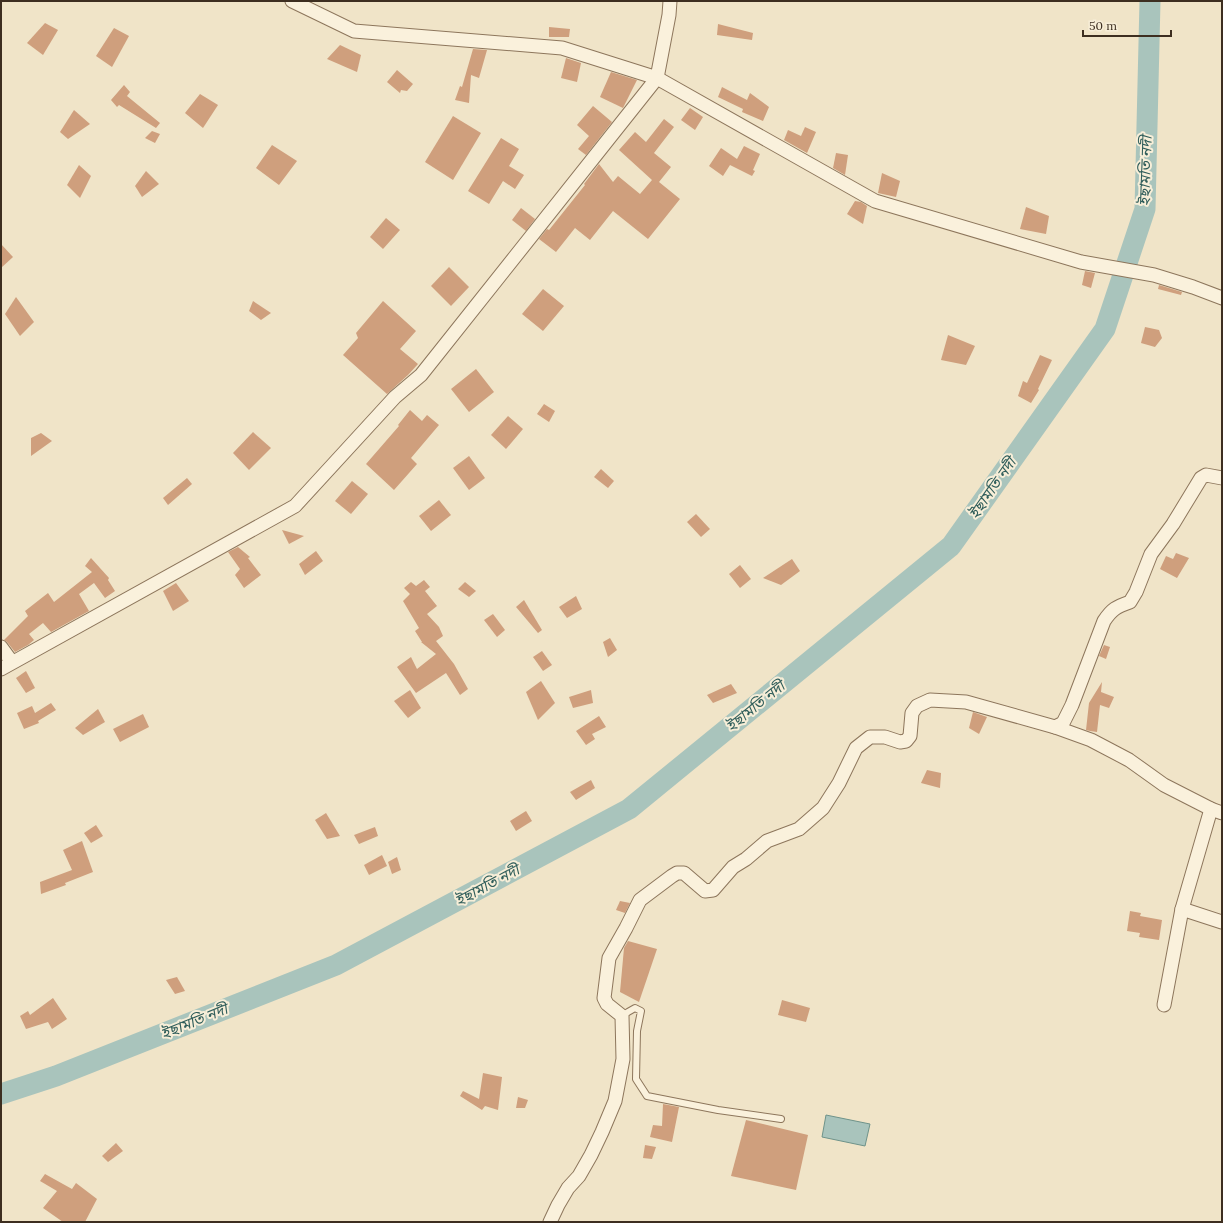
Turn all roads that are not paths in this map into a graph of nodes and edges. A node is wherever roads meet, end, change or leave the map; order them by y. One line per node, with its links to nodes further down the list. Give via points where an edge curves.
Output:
1 (292, 1): 3 (street, via 354,31 562,48)
2 (670, 1): 3 (street)
3 (657, 78): 4 (street, via 875,201 1081,262 1154,275); 7 (street, via 421,375 395,397 294,506)
4 (1222, 298)
5 (1222, 478): 8 (street, via 1206,475 1201,478 1151,554 1130,602 1111,611 1104,621 1072,705 1063,723)
6 (1, 647): 7 (street)
7 (6, 666)
8 (1055, 727): 9 (street, via 1091,740 1116,753 1164,785); 13 (street, via 966,702 930,700 917,706 912,713 910,736 906,741 870,737 856,748 840,783 823,808 799,828 767,841 733,867 712,890 705,891 684,873 677,873 640,900 609,958 604,998 607,1004)
9 (1216, 811): 10 (street)
10 (1182, 909): 11 (street); 12 (street)
11 (1222, 922)
12 (1164, 1005)
13 (622, 1016): 14 (lane, via 635,1008 642,1011 638,1031 636,1079 647,1096); 15 (street, via 623,1059 614,1101 591,1155 579,1176 568,1188)
14 (781, 1119)
15 (550, 1222)

